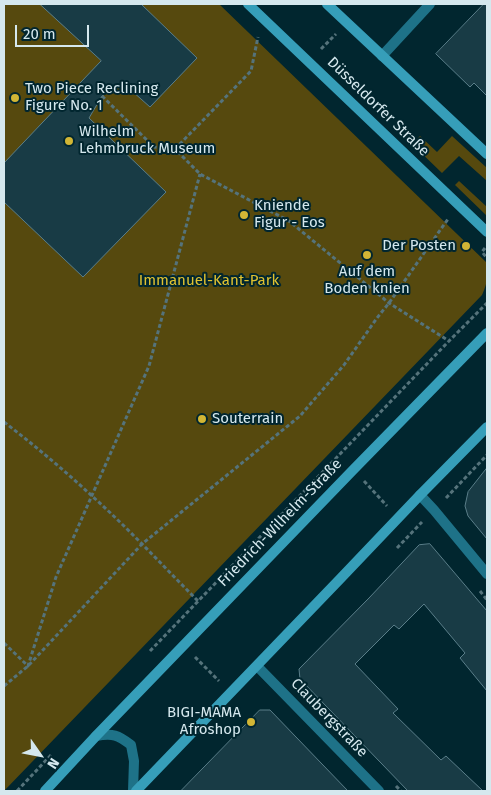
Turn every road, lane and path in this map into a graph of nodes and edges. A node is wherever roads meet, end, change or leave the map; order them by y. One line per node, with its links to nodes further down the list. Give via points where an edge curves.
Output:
1 (248, 4): 7 (main road, Düsseldorfer Straße)
2 (327, 4): 4 (main road)
3 (430, 4): 6 (street)
4 (346, 23): 6 (main road); 7 (path)
5 (259, 32): 9 (path, via 252,71)
6 (382, 56): 10 (main road)
7 (308, 62): 13 (main road, Düsseldorfer Straße)
8 (102, 96): 9 (path, via 154,147)
9 (174, 149): 11 (path)
10 (487, 154)
11 (200, 174): 17 (path, via 289,221); 23 (path, via 148,366)
12 (448, 219): 17 (path)
13 (487, 232)
14 (487, 246): 15 (path, via 482,252)
15 (487, 258)
16 (487, 303): 19 (path)
17 (389, 304): 19 (path); 26 (path, via 344,365 300,416)
18 (487, 333): 22 (main road, Friedrich-Wilhelm-Straße)
19 (449, 341): 28 (path)
20 (4, 422): 23 (path)
21 (487, 427): 24 (main road)
22 (353, 470): 25 (path); 31 (main road, Friedrich-Wilhelm-Straße)
23 (92, 496): 26 (path); 33 (path, via 56,577)
24 (420, 496): 25 (main road); 27 (street)
25 (398, 518): 34 (main road)
26 (142, 544): 28 (path); 33 (path)
27 (487, 574)
28 (198, 601): 29 (path)
29 (169, 632): 31 (path); 32 (path)
30 (4, 643): 33 (path)
31 (184, 646): 36 (path); 37 (main road, Friedrich-Wilhelm-Straße)
32 (149, 652)
33 (28, 666): 35 (path)
34 (257, 666): 36 (main road); 42 (street, Claubergstraße)
35 (4, 686)
36 (231, 693): 41 (main road)
37 (96, 736): 40 (main road, Friedrich-Wilhelm-Straße); 41 (street, via 121,737 131,745)
38 (57, 750): 39 (path)
39 (17, 791)
40 (45, 791)
41 (135, 791)
42 (379, 791)

